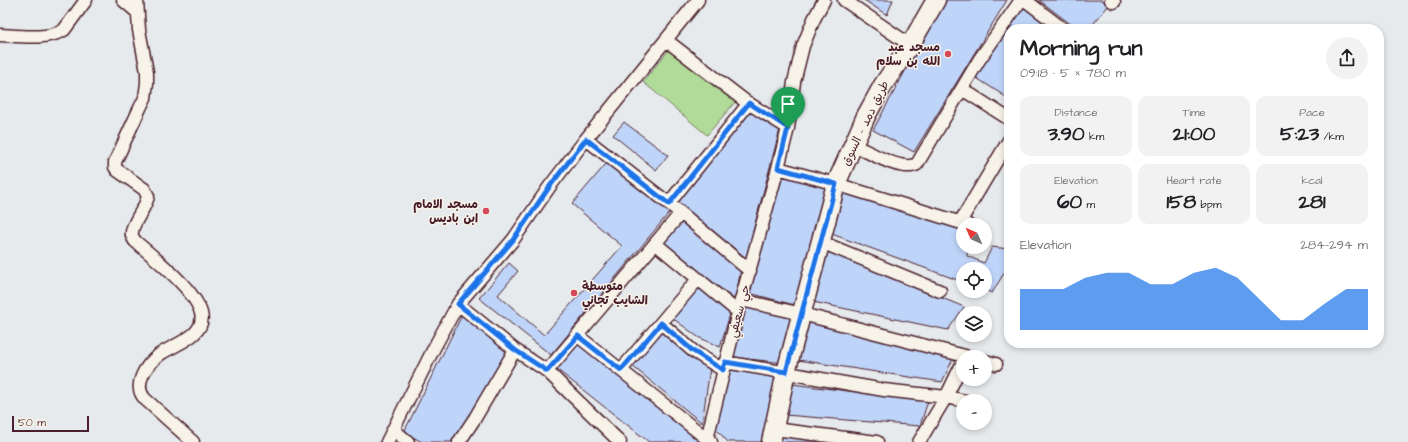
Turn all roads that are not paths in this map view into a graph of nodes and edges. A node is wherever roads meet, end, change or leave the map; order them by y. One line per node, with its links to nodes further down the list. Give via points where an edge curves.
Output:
1 (86, 0): 13 (street, via 61,32 47,36)
2 (123, 0): 9 (street)
3 (698, 0): 14 (street)
4 (824, 0): 19 (street, via 803,46 794,82)
5 (844, 0): 15 (street)
6 (936, 0): 15 (main road, طريق دمد - السوق)
7 (1021, 0): 11 (street)
8 (1025, 0): 12 (street)
9 (137, 6): 51 (street, via 147,83 144,98 115,167 144,189 148,196 147,204 131,230 132,236 194,297 202,315 195,332 181,344 159,354 150,364 142,376 140,394)
10 (1004, 24): 16 (street)
11 (1004, 24)
12 (1056, 24)
13 (0, 35)
14 (666, 40): 17 (street); 20 (street)
15 (910, 45): 21 (main road, طريق دمد - السوق, via 882,85)
16 (962, 89): 18 (street); 21 (street, via 914,166 896,164)
17 (749, 103): 19 (street); 25 (street)
18 (1004, 116)
19 (788, 128): 23 (street)
20 (586, 139): 25 (street, حي سعيفي); 34 (street, via 513,240)
21 (853, 144): 24 (main road, طريق دمد - السوق)
22 (1004, 149): 27 (street)
23 (778, 168): 24 (street); 31 (street)
24 (836, 184): 28 (street); 29 (main road, طريق دمد - السوق)
25 (669, 204): 26 (street, حي سعيفي)
26 (681, 213): 30 (street); 31 (street, حي سعيفي)
27 (967, 218)
28 (956, 222)
29 (821, 242): 33 (street); 36 (main road, طريق دمد - السوق)
30 (656, 244): 32 (street); 38 (street)
31 (750, 271): 35 (street, حي سعيفي)
32 (698, 279): 35 (street); 37 (street)
33 (940, 291)
34 (458, 304): 39 (street); 48 (street)
35 (740, 306): 36 (street); 41 (street, حي سعيفي)
36 (802, 314): 40 (street); 44 (main road, طريق دمد - السوق)
37 (661, 323): 41 (street, via 693,351); 42 (street)
38 (578, 336): 42 (street, حي سعيفي); 43 (street)
39 (515, 350): 43 (street); 54 (street, via 476,418)
40 (956, 355)
41 (724, 366): 44 (street); 50 (street, حي سعيفي)
42 (621, 370): 50 (street, حي سعيفي)
43 (547, 371): 55 (street)
44 (786, 372): 46 (street, via 884,390); 49 (main road, طريق دمد - السوق)
45 (956, 378): 46 (street)
46 (946, 397): 47 (street); 57 (street)
47 (956, 399)
48 (394, 430): 52 (street); 53 (street)
49 (772, 436): 56 (street)
50 (709, 440)
51 (193, 442)
52 (387, 442)
53 (408, 442)
54 (459, 442)
55 (620, 442)
56 (877, 442)
57 (919, 442)

